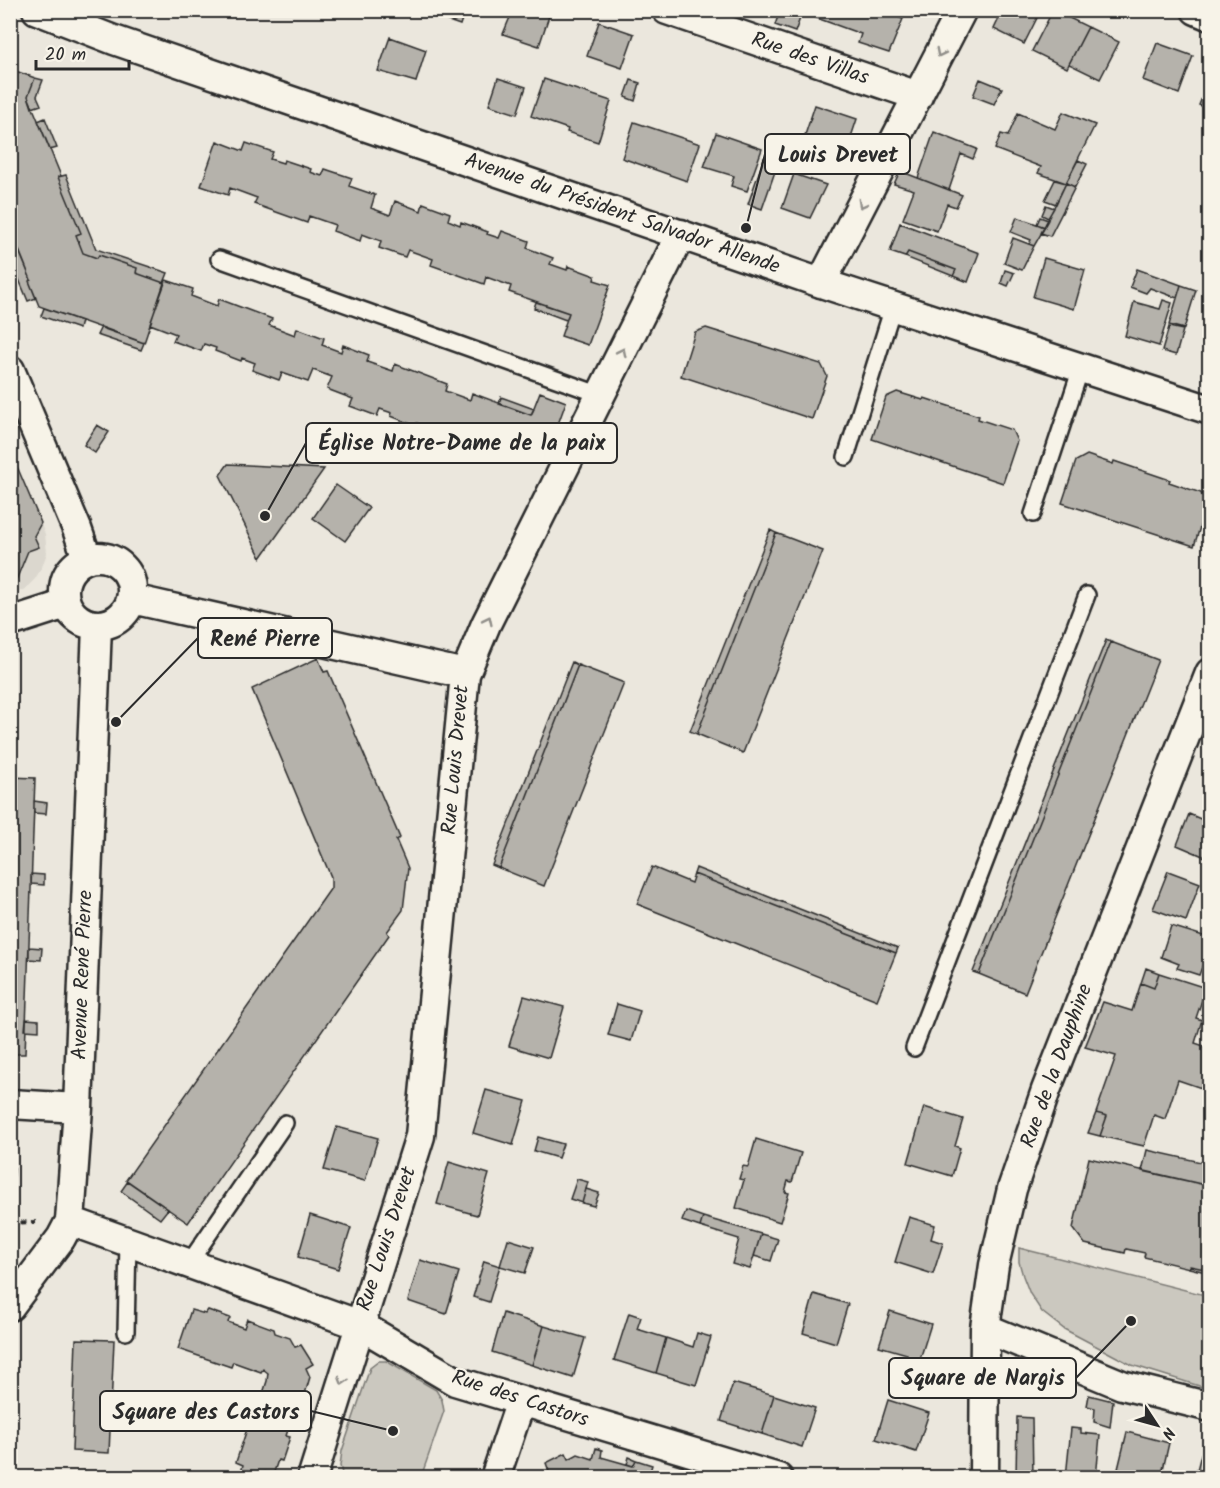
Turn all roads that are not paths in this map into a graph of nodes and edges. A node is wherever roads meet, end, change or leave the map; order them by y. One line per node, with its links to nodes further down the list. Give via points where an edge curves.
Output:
1 (37, 10): 7 (street, Avenue du Président Salvador Allende, via 114,40)
2 (667, 10): 6 (street, Rue des Villas)
3 (962, 10): 6 (street, one-way to 6)
4 (1196, 10): 5 (street)
5 (1209, 16)
6 (918, 96): 9 (street, one-way to 9)
7 (681, 234): 9 (street, Avenue du Président Salvador Allende); 13 (street, Rue Louis Drevet, one-way to 7)
8 (219, 259): 13 (lane)
9 (821, 283): 10 (street, Avenue du Président Salvador Allende)
10 (893, 307): 11 (street, Avenue du Président Salvador Allende); 15 (lane)
11 (1081, 368): 14 (street, Avenue du Président Salvador Allende); 16 (lane)
12 (10, 370): 17 (street)
13 (600, 396): 24 (street, Rue Louis Drevet, one-way to 13)
14 (1209, 410)
15 (846, 457)
16 (1033, 514)
17 (87, 558): 19 (street, via 107,557 125,569); 20 (street, via 69,572 63,593)
18 (1087, 596): 25 (lane)
19 (132, 599): 22 (street, via 119,618); 24 (street)
20 (66, 604): 21 (street); 22 (street, via 78,619)
21 (10, 622)
22 (97, 626): 27 (street, Avenue René Pierre)
23 (1209, 673): 34 (street, Rue de la Dauphine, via 1046,1090 1012,1190 994,1265)
24 (465, 674): 33 (street, Rue Louis Drevet, via 420,1136)
25 (914, 1048)
26 (10, 1104): 27 (street)
27 (78, 1108): 29 (street, Avenue René Pierre)
28 (285, 1123): 31 (lane)
29 (70, 1221): 30 (street, Rue des Castors); 32 (street, Avenue René Pierre)
30 (128, 1242): 31 (street, Rue des Castors); 35 (lane)
31 (189, 1263): 33 (street, Rue des Castors)
32 (10, 1306)
33 (360, 1325): 36 (street, Rue des Castors, via 455,1381); 38 (street, Rue Louis Drevet, one-way to 38)
34 (985, 1328): 37 (street, via 1122,1385); 41 (street, Rue de la Dauphine)
35 (126, 1332)
36 (520, 1401): 39 (street); 40 (street, Rue des Castors)
37 (1209, 1407)
38 (312, 1478)
39 (495, 1478)
40 (778, 1478)
41 (984, 1478)

